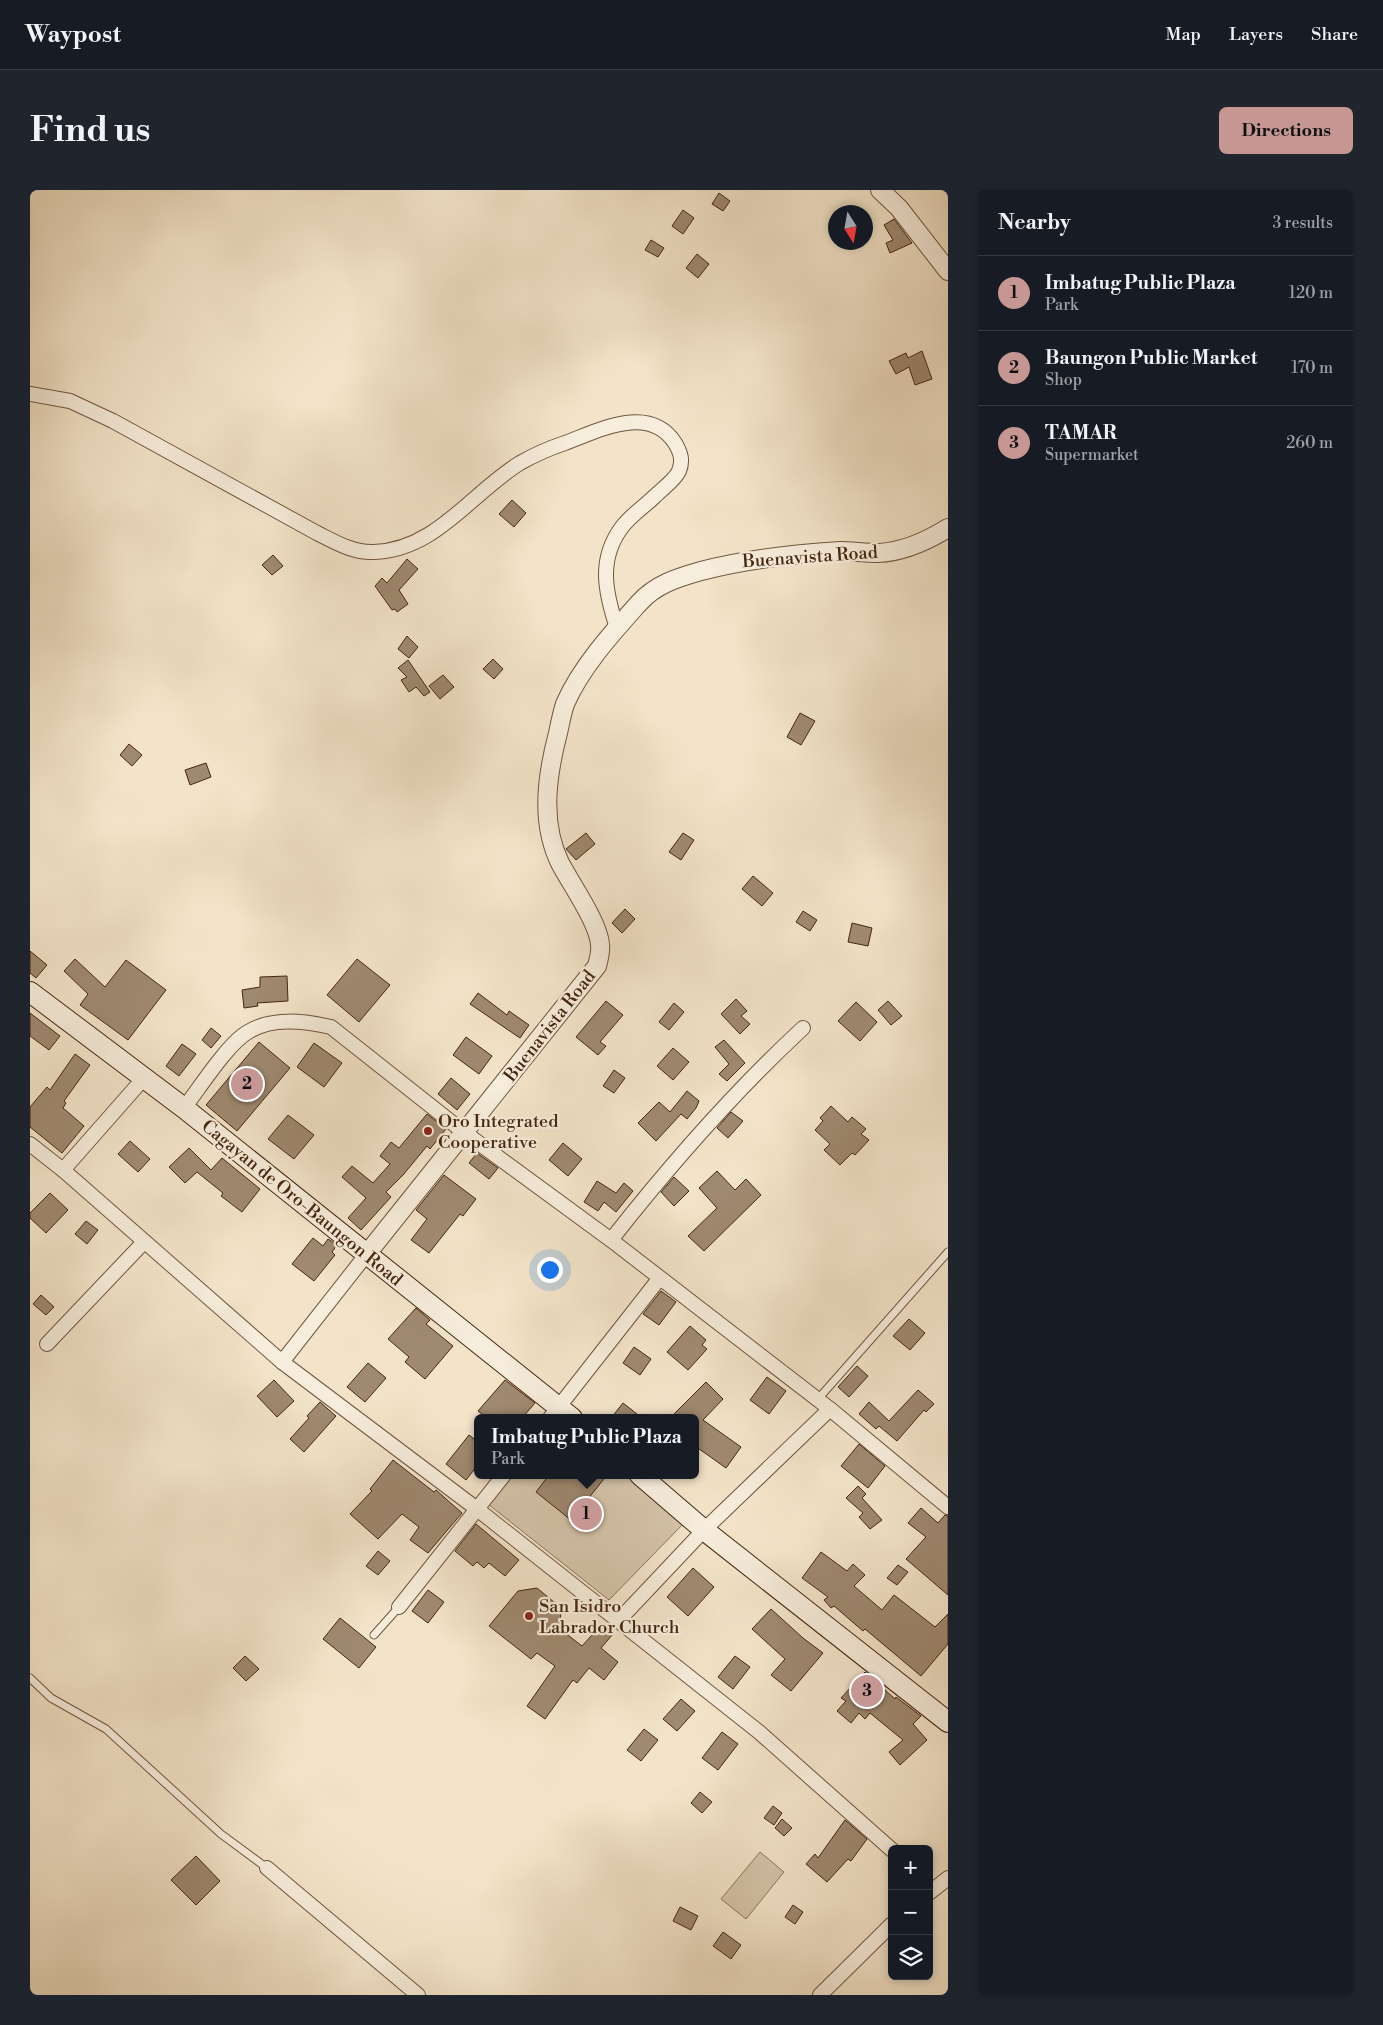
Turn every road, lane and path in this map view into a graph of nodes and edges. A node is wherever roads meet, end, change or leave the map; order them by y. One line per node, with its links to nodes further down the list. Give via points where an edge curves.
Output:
1 (880, 190): 2 (street, via 899,208)
2 (948, 271)
3 (30, 394): 5 (street, via 70,401 113,421 317,534 348,548 374,552 406,545 433,534 520,464 554,447 619,424 640,421 660,428 674,441 682,462 678,474 622,526 612,546 605,572 606,595)
4 (948, 528): 5 (street, Buenavista Road, via 929,540 906,548 878,553 841,551 740,560 675,578 649,592)
5 (617, 628): 10 (street, Buenavista Road, via 592,660 565,704 552,755 547,792 551,837 559,860 600,942 597,966)
6 (30, 992): 8 (main road, Cagayan de Oro-Baungon Road)
7 (803, 1028): 13 (street, via 761,1066 664,1173)
8 (144, 1078): 9 (main road, Cagayan de Oro-Baungon Road); 12 (street)
9 (184, 1108): 10 (street, via 247,1032 272,1023 308,1022 331,1027 348,1039); 16 (main road, Cagayan de Oro-Baungon Road)
10 (465, 1133): 13 (street); 16 (street, Buenavista Road)
11 (30, 1144): 12 (street)
12 (63, 1170): 14 (street)
13 (611, 1240): 17 (street)
14 (144, 1242): 18 (street); 19 (street)
15 (948, 1252): 20 (lane)
16 (366, 1255): 19 (street); 22 (main road, Cagayan de Oro-Baungon Road)
17 (659, 1279): 20 (street); 22 (street)
18 (47, 1344)
19 (282, 1362): 26 (street)
20 (818, 1399): 21 (street)
21 (830, 1409): 25 (street); 27 (street)
22 (560, 1414)
23 (501, 1479): 26 (street)
24 (645, 1479): 27 (main road)
25 (948, 1507)
26 (477, 1510): 28 (street); 29 (street)
27 (704, 1530): 29 (street); 32 (main road)
28 (398, 1607): 30 (lane)
29 (619, 1620): 33 (street, via 759,1732)
30 (374, 1635)
31 (30, 1678): 34 (lane, via 50,1698 106,1729 221,1834)
32 (948, 1722)
33 (888, 1846)
34 (267, 1868): 38 (street)
35 (948, 1878): 36 (street)
36 (933, 1888)
37 (888, 1928): 39 (street)
38 (418, 1995)
39 (820, 1995)

